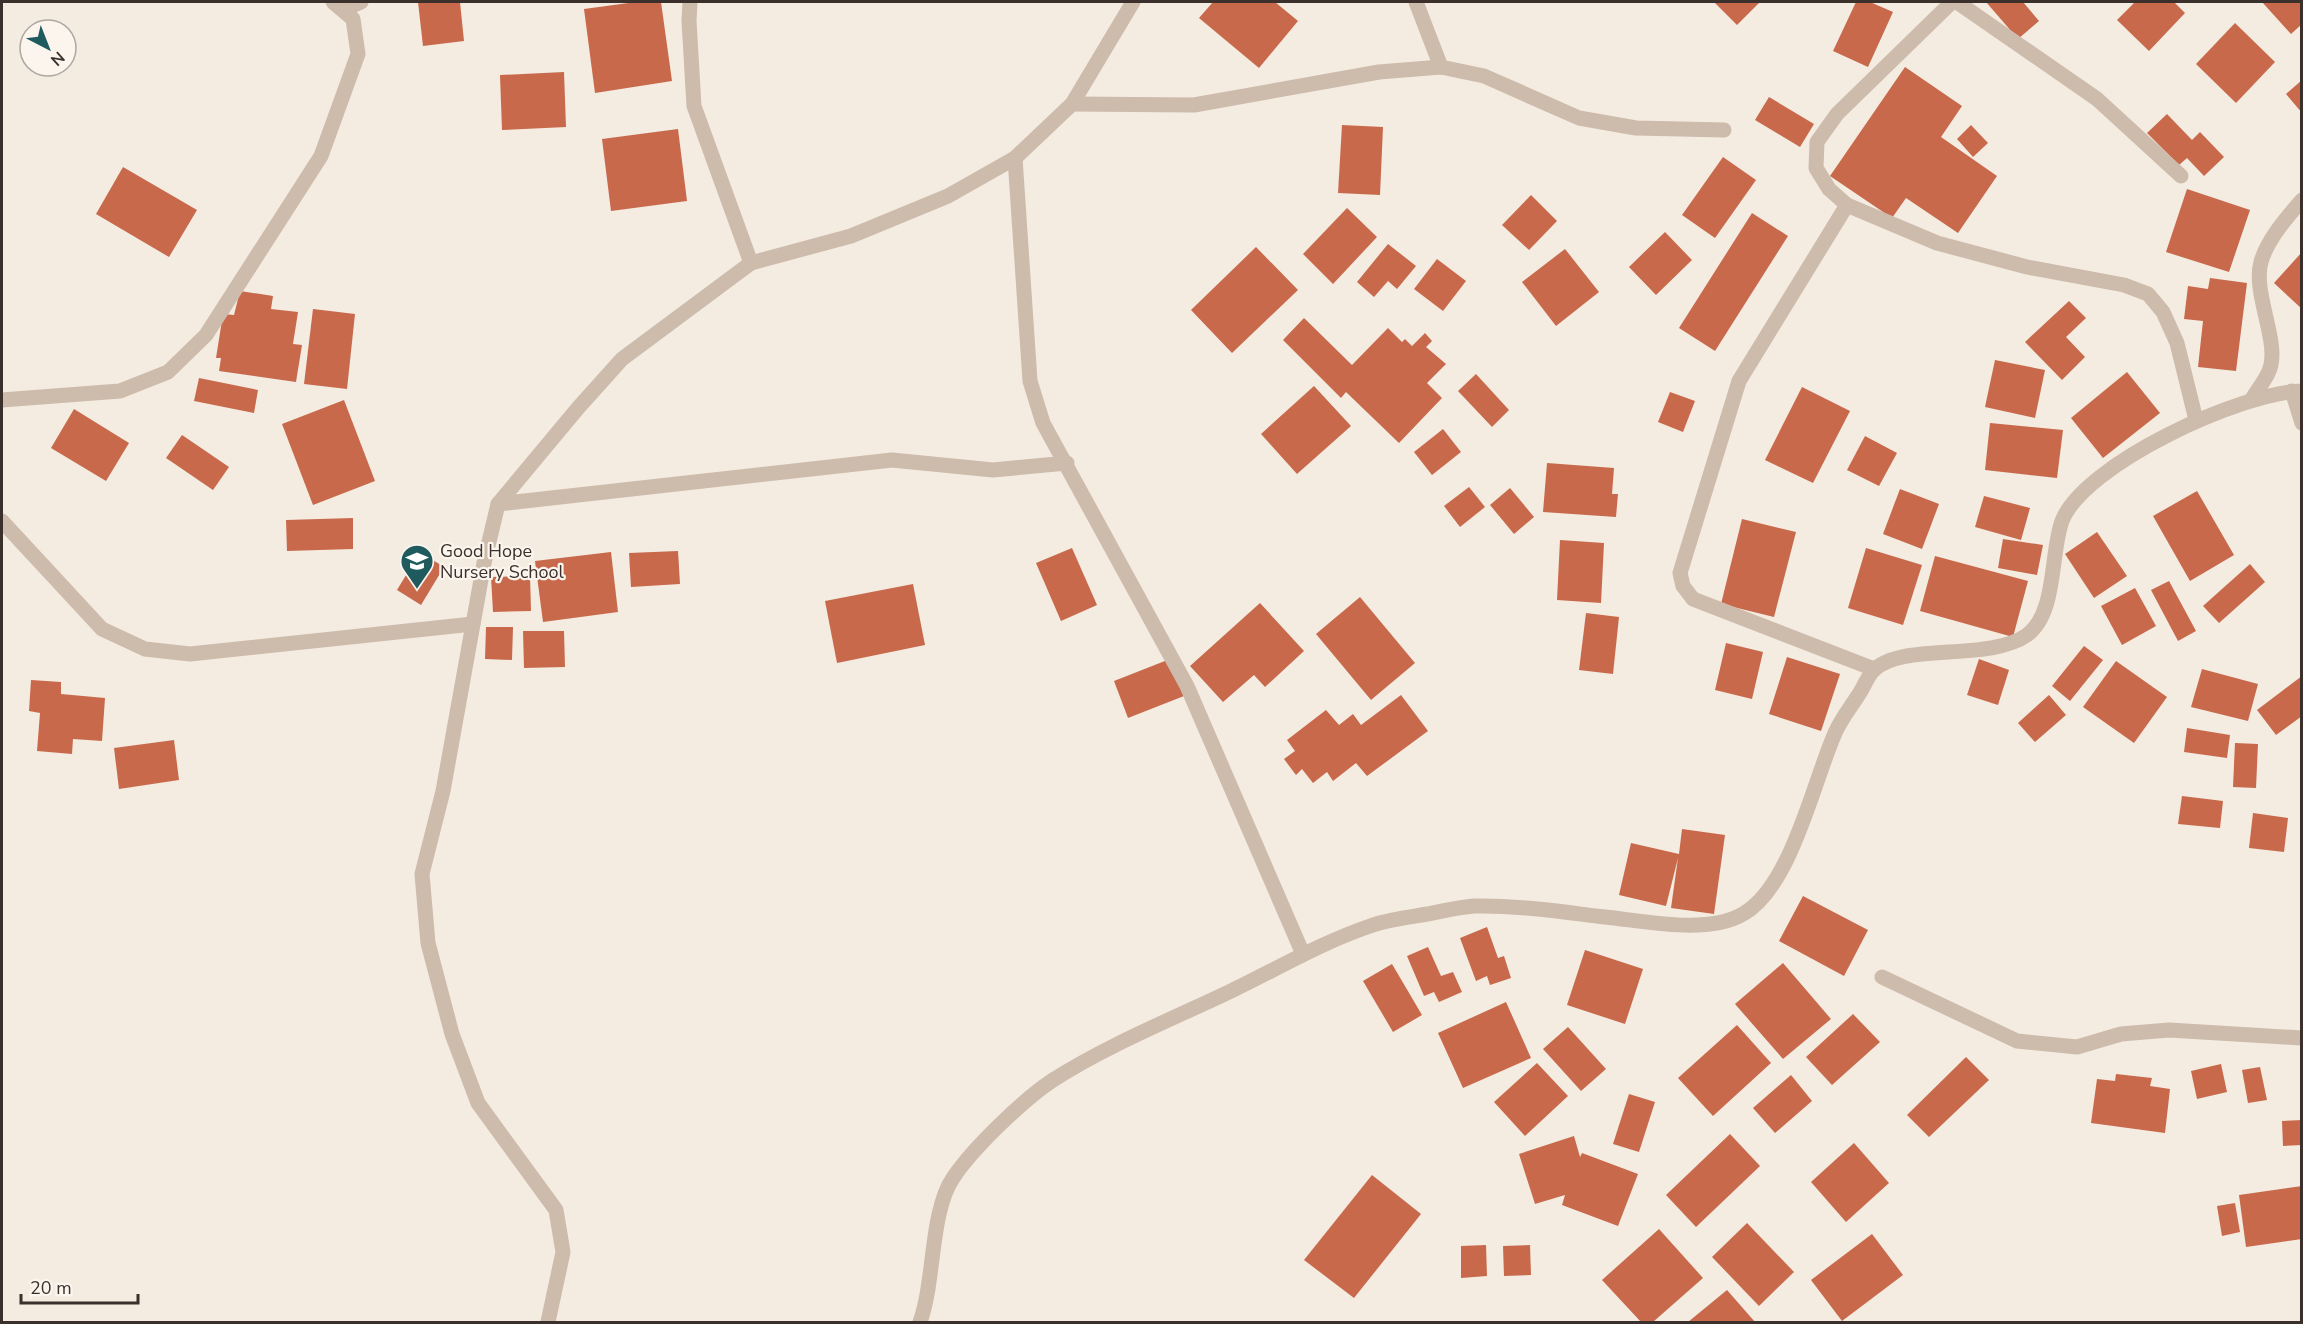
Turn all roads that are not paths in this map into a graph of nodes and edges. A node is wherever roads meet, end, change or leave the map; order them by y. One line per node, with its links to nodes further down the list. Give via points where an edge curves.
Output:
1 (361, 2): 7 (street)
2 (690, 2): 15 (street, via 694,106)
3 (1132, 2): 9 (street)
4 (1416, 2): 8 (street)
5 (1952, 2): 14 (street, via 1837,114 1817,142 1816,168 1829,189)
6 (1957, 2): 12 (street, via 2097,99)
7 (339, 5): 18 (street, via 353,19 358,54 321,156 206,336 168,372 120,392)
8 (1441, 68): 9 (street, via 1379,72 1194,105); 10 (street, via 1484,76 1579,118 1635,128)
9 (1072, 104): 11 (street)
10 (1724, 129)
11 (1015, 158): 15 (street, via 948,196 851,236); 21 (street, via 1030,381 1043,423)
12 (2181, 176)
13 (2301, 200): 17 (street, via 2261,261 2259,289 2268,322 2270,370)
14 (1847, 205): 19 (street, via 1937,243 2027,267 2124,285 2148,294 2163,312 2177,343); 25 (street, via 1739,381 1680,573 1683,586 1693,599)
15 (751, 263): 22 (street, via 622,359)
16 (2296, 391): 17 (street); 20 (street)
17 (2252, 399): 19 (street)
18 (2, 400)
19 (2196, 420): 25 (street, via 2094,480 2075,500 2062,522 2044,613 2033,630 2001,646 1895,658)
20 (2301, 423)
21 (1067, 463): 22 (street, via 993,470 892,460); 26 (street, via 1187,686)
22 (498, 504): 24 (street)
23 (2, 521): 24 (street, via 102,629 145,649 190,654)
24 (473, 624): 29 (street, via 443,791 422,874 428,943 452,1034 478,1102 556,1210 563,1252)
25 (1874, 669): 26 (street, via 1836,729 1791,852 1763,900 1742,915 1723,922 1679,925 1472,906 1377,924)
26 (1303, 954): 30 (street, via 1136,1035 1050,1082 984,1139 950,1181 936,1231)
27 (1882, 977): 28 (street, via 2017,1041 2077,1047 2121,1034 2169,1030)
28 (2301, 1038)
29 (548, 1323)
30 (920, 1323)

